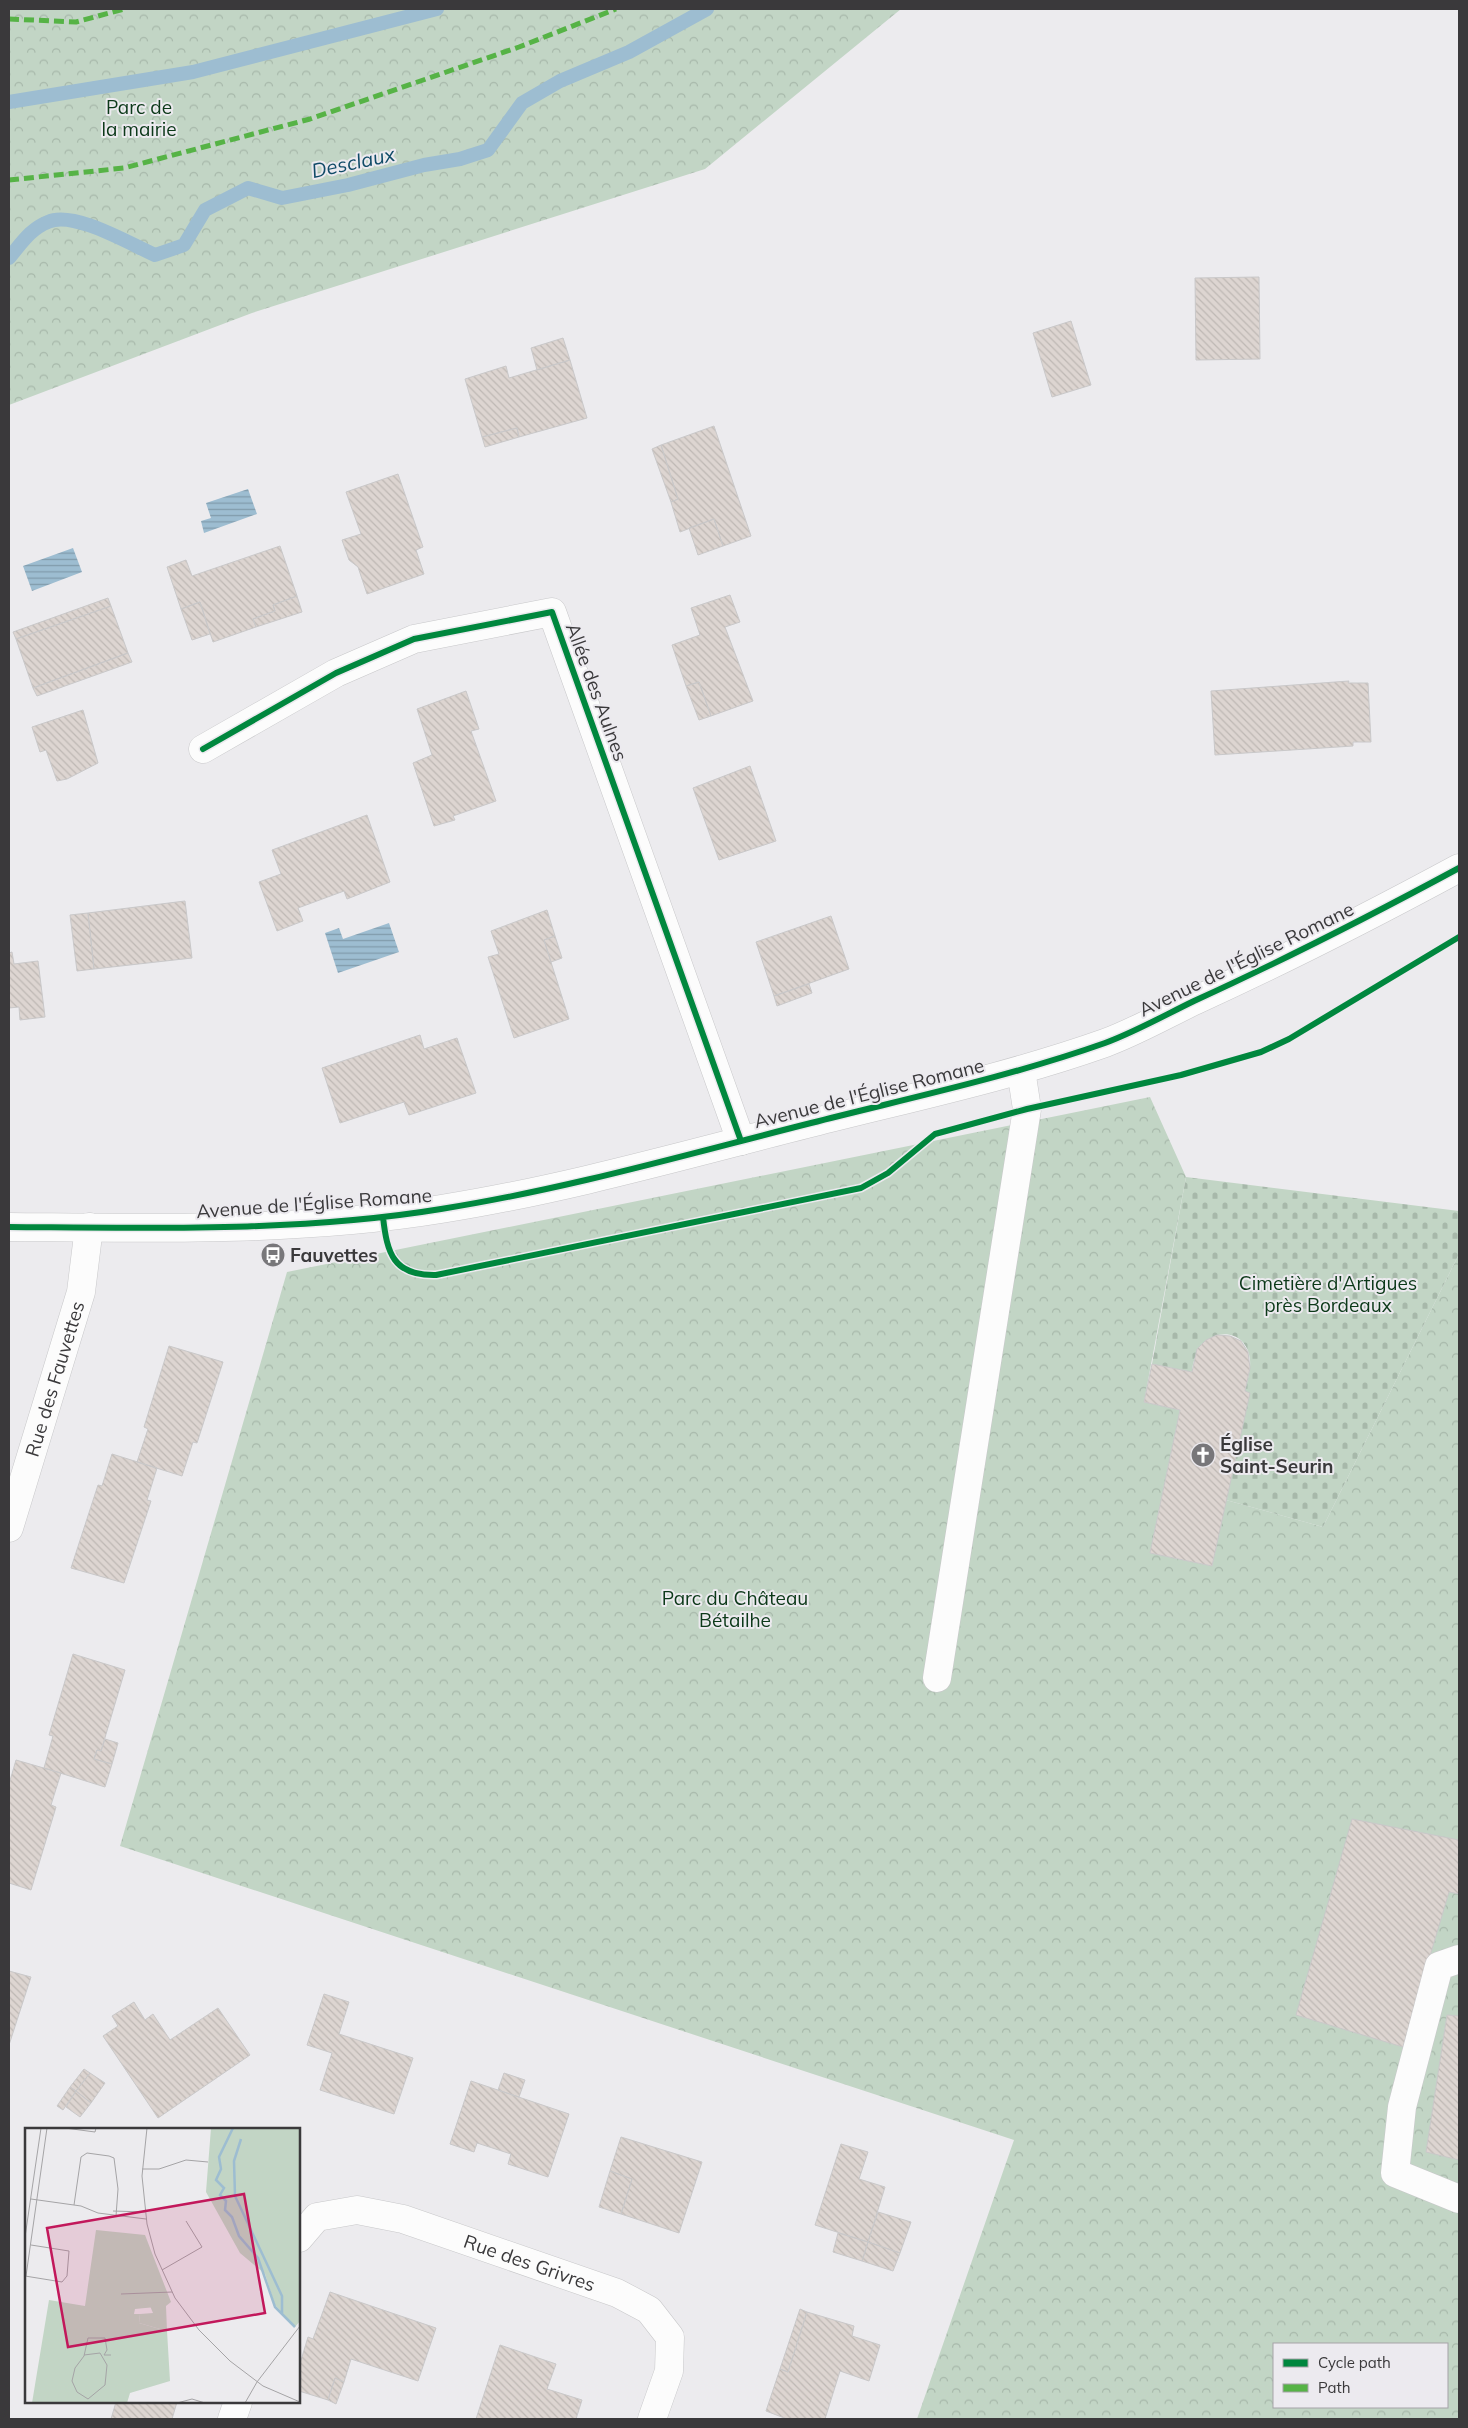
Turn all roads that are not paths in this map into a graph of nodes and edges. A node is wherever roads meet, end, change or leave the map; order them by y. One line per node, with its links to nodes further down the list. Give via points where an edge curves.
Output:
1 (203, 749): 4 (street, Allée des Aulnes, via 336,673 414,638 552,612)
2 (1459, 868): 3 (street, Avenue de l'Église Romane, via 1286,958 1109,1042)
3 (1021, 1070): 4 (street, Avenue de l'Église Romane); 8 (street, via 1027,1109)
4 (741, 1141): 6 (street, Avenue de l'Église Romane, via 638,1169 431,1211 311,1222 159,1228)
5 (9, 1227): 6 (street, Avenue de l'Église Romane)
6 (89, 1227): 7 (street, Rue des Fauvettes, via 81,1292)
7 (9, 1528)
8 (937, 1678)
9 (1459, 1959): 10 (street, via 1439,1966 1402,2107 1395,2173)
10 (1459, 2199)
11 (300, 2237): 14 (street, Rue des Grivres, via 317,2217 358,2210 403,2219 617,2293 649,2310 670,2338 669,2371)
12 (238, 2403): 13 (street)
13 (232, 2419)
14 (652, 2419)

